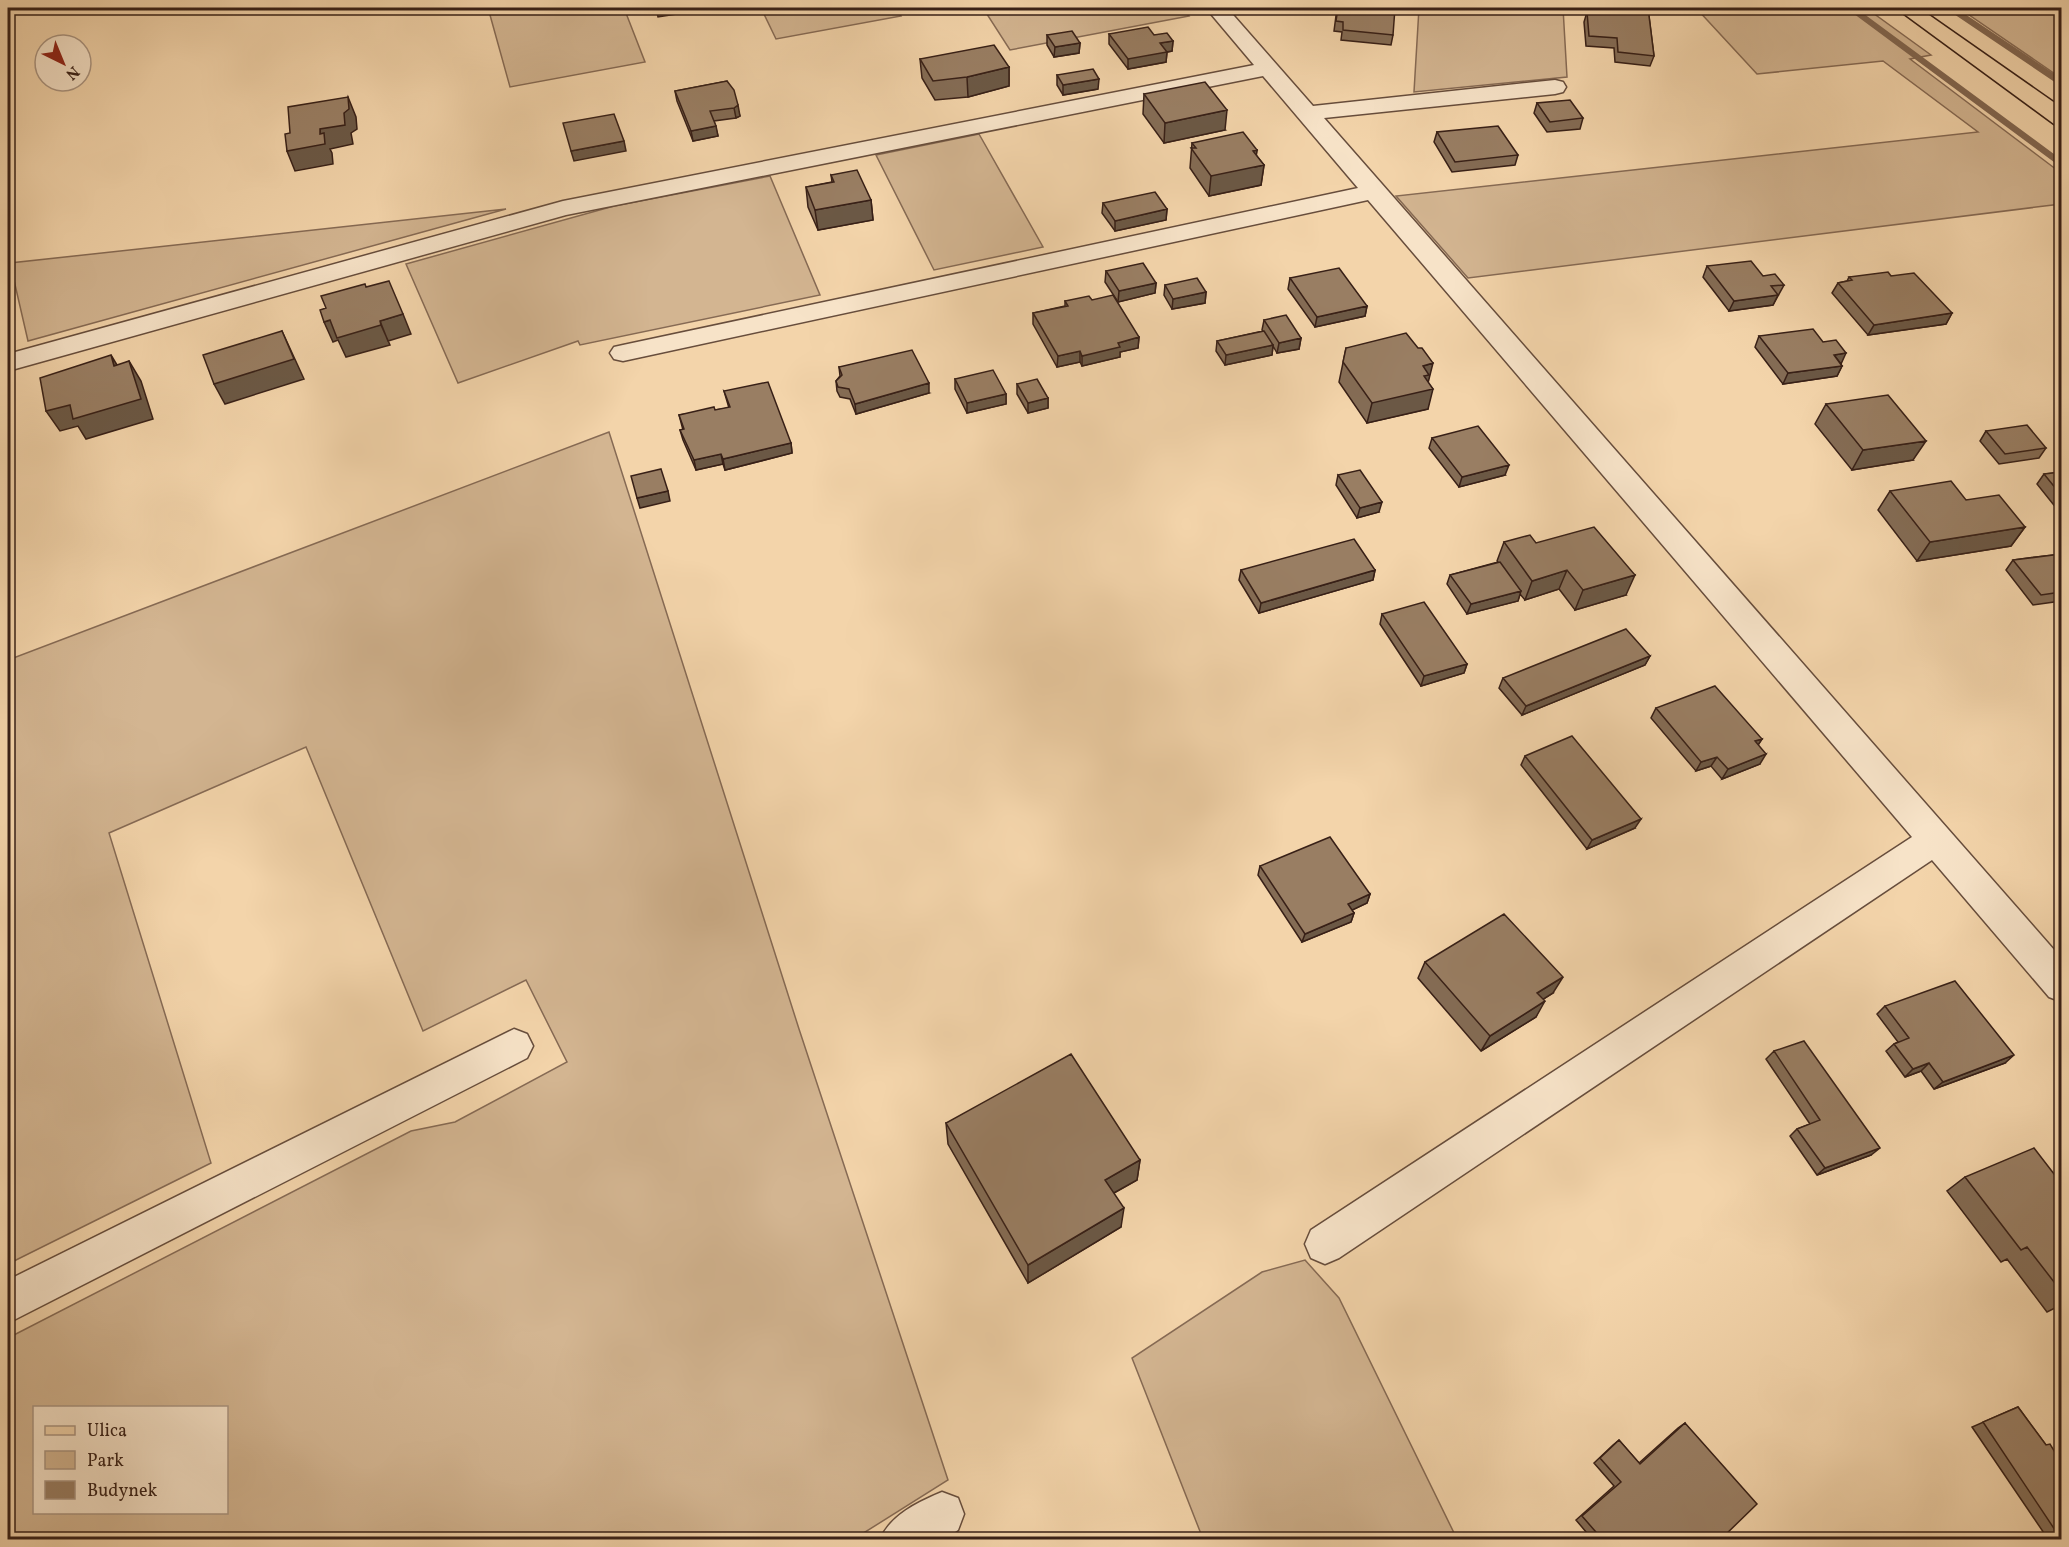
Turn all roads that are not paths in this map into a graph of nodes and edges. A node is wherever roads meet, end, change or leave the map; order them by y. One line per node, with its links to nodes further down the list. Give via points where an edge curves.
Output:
1 (1216, 8): 3 (street)
2 (1906, 8): 6 (main road)
3 (1268, 69): 5 (street); 9 (street, via 563,208)
4 (1555, 87): 5 (street)
5 (1308, 113): 7 (street)
6 (2061, 119)
7 (1376, 191): 8 (street); 10 (street)
8 (623, 352)
9 (8, 363)
10 (1936, 839): 11 (street); 13 (street)
11 (2061, 986)
12 (514, 1046): 14 (street)
13 (1325, 1244)
14 (8, 1302)
15 (942, 1514): 16 (street)
16 (902, 1539)

